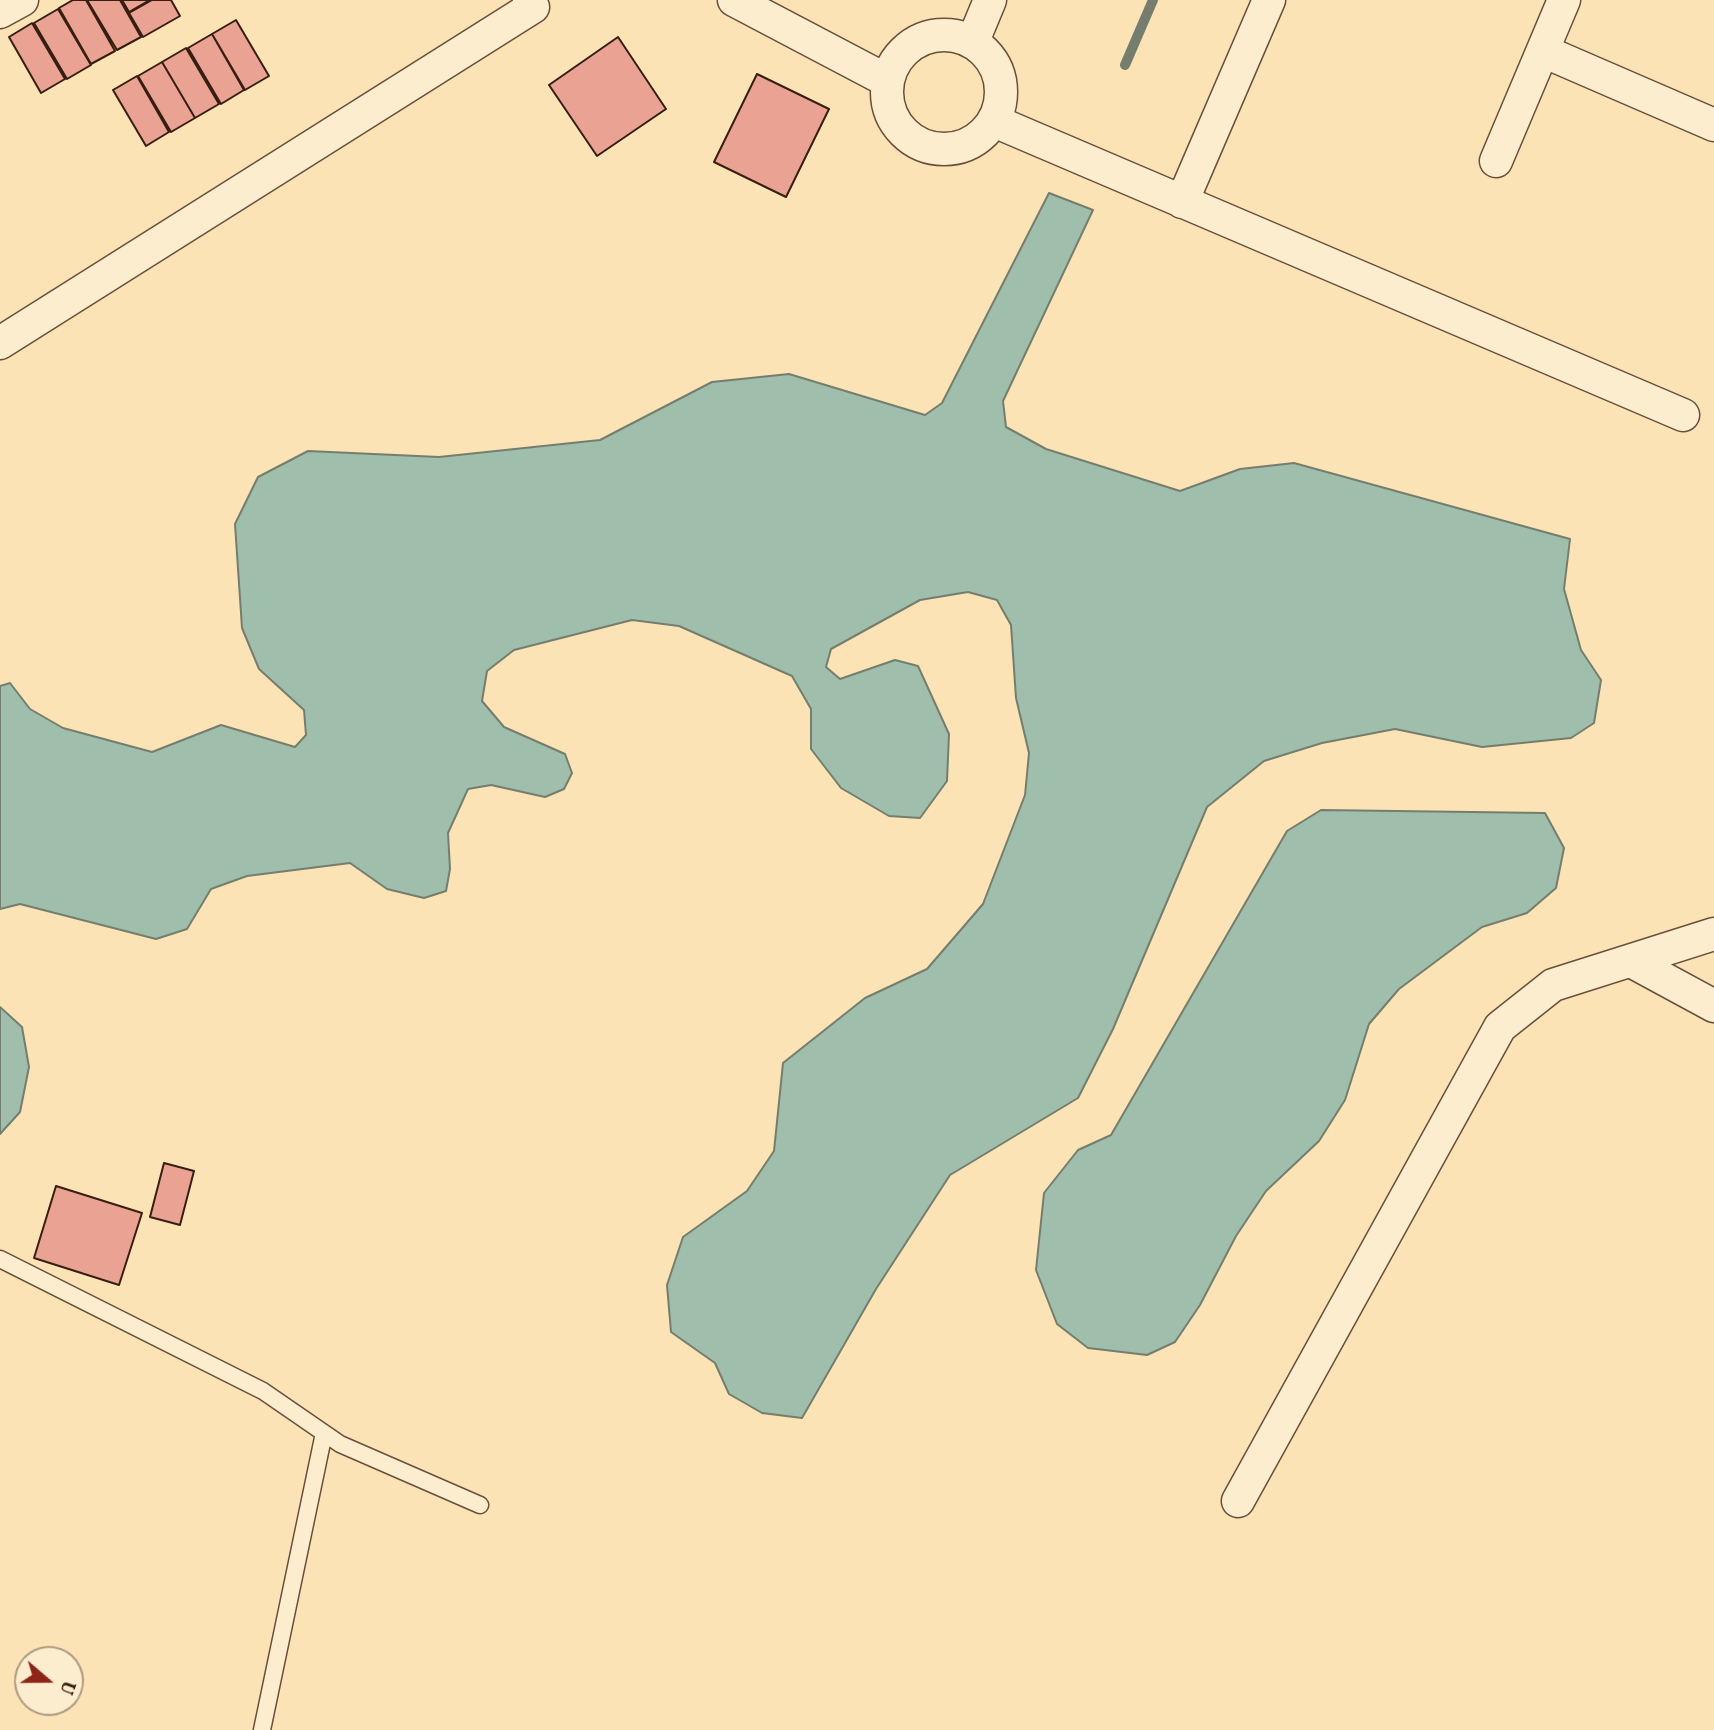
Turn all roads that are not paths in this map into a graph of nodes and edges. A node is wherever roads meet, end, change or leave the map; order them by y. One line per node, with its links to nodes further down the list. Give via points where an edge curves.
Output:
1 (22, 0): 7 (street)
2 (734, 0): 10 (street)
3 (990, 0): 8 (street)
4 (1269, 0): 14 (street)
5 (1564, 0): 9 (street)
6 (536, 2): 15 (street)
7 (0, 12)
8 (973, 41): 10 (street, via 938,33 904,48); 11 (street, via 994,62 1002,91)
9 (1543, 51): 12 (street); 13 (street)
10 (886, 80): 11 (street, via 889,113 909,139 939,150 971,144)
11 (994, 121): 14 (street)
12 (1714, 125)
13 (1496, 162)
14 (1182, 202): 16 (street)
15 (0, 343)
16 (1683, 415)
17 (1714, 934): 18 (street)
18 (1631, 961): 19 (street); 22 (street, via 1553,985 1500,1027)
19 (1714, 1006)
20 (0, 1259): 21 (lane, via 263,1391)
21 (324, 1433): 23 (lane); 24 (lane)
22 (1238, 1501)
23 (480, 1505)
24 (262, 1730)

